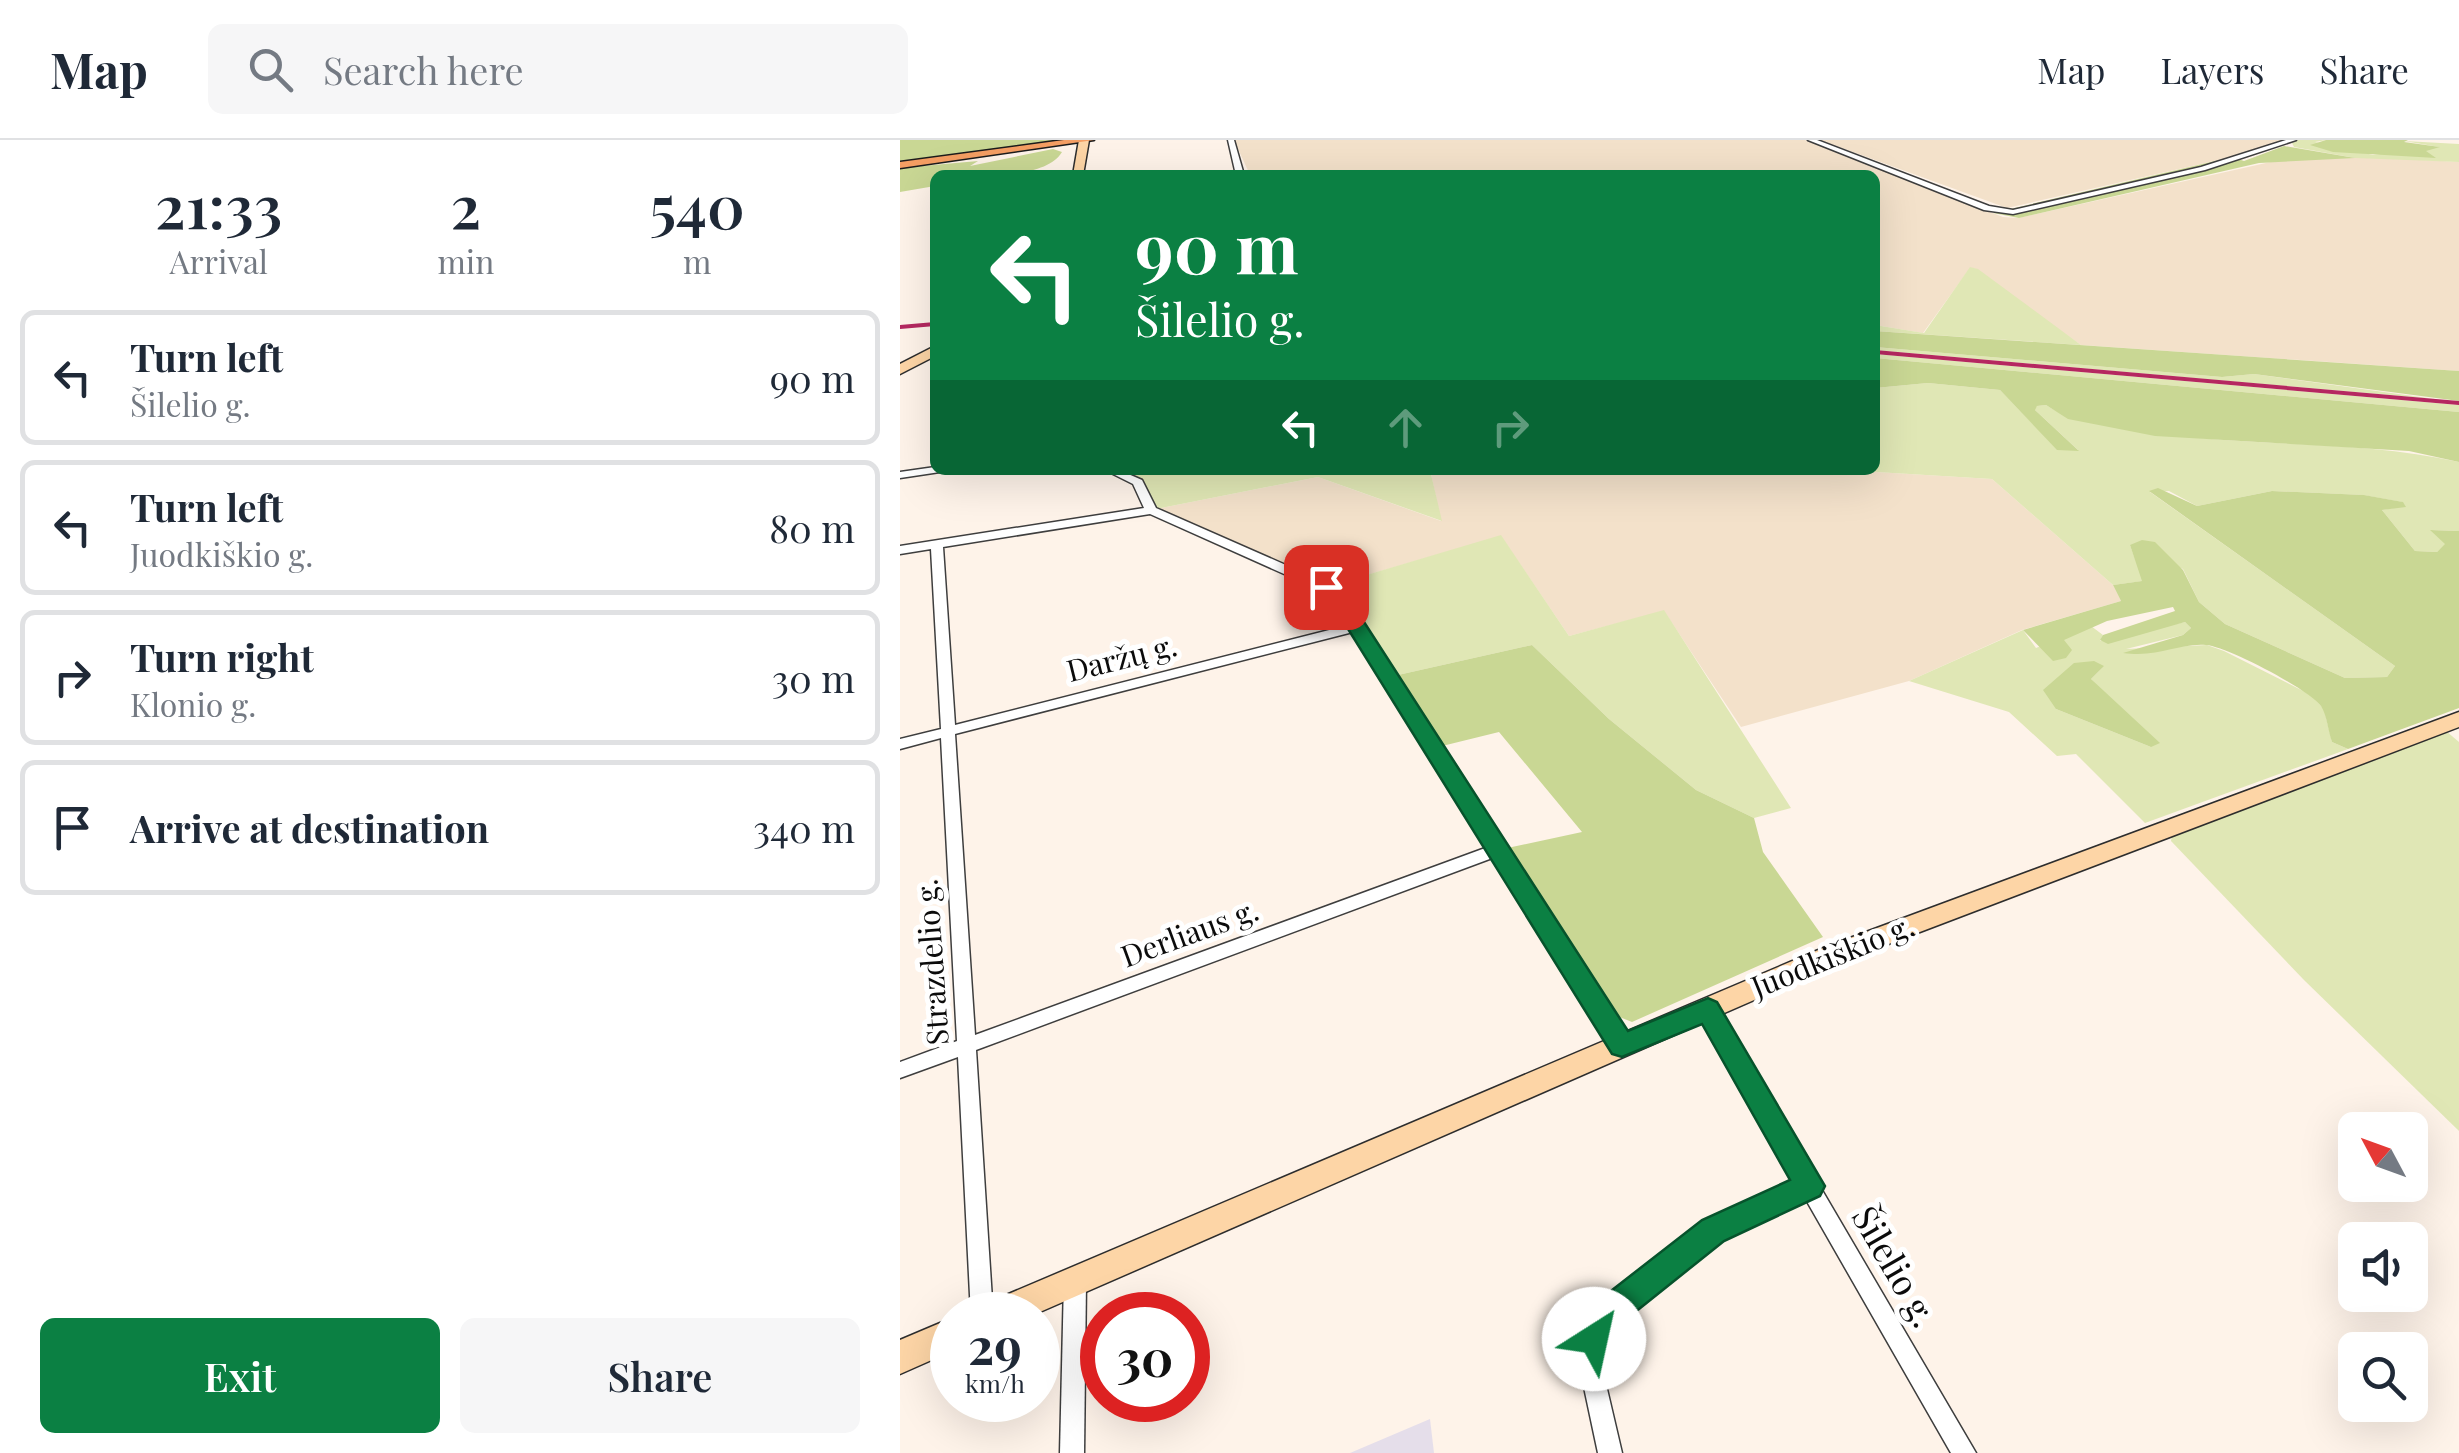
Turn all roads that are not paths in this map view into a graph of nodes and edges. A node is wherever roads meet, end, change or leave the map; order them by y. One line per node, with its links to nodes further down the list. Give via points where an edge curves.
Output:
1 (1085, 140): 5 (main road); 6 (street)
2 (1231, 140): 7 (street)
3 (1811, 140): 4 (street, via 2013,212 2204,170)
4 (2293, 140)
5 (900, 165)
6 (1079, 170)
7 (1239, 170)
8 (930, 353): 9 (street)
9 (900, 370)
10 (930, 471): 11 (street)
11 (900, 475)
12 (1122, 475): 13 (street, via 1138,482)
13 (1151, 510): 14 (street); 16 (street, via 1334,591)
14 (937, 544): 15 (street); 18 (street, Strazdelio g.)
15 (900, 550)
16 (1358, 627): 18 (street, Daržų g.); 20 (street)
17 (2459, 719): 21 (street, Juodkiškio g., via 1832,955)
18 (948, 731): 19 (street, Daržų g.); 22 (street, Strazdelio g.)
19 (900, 744)
20 (1498, 850): 22 (street, Derliaus g.); 23 (street)
21 (1708, 1009): 23 (street, Juodkiškio g.); 25 (street, Šilelio g.)
22 (966, 1045): 24 (street, Derliaus g.); 27 (street, Strazdelio g.)
23 (1622, 1046): 26 (street, Juodkiškio g.)
24 (900, 1070)
25 (1810, 1186): 32 (street, via 1713,1230 1600,1320 1589,1359); 33 (street, Šilelio g.)
26 (1075, 1281): 28 (street, Juodkiškio g.); 31 (street)
27 (981, 1292)
28 (1049, 1292)
29 (930, 1343): 30 (street)
30 (900, 1356)
31 (1072, 1453)
32 (1610, 1453)
33 (1964, 1453)

